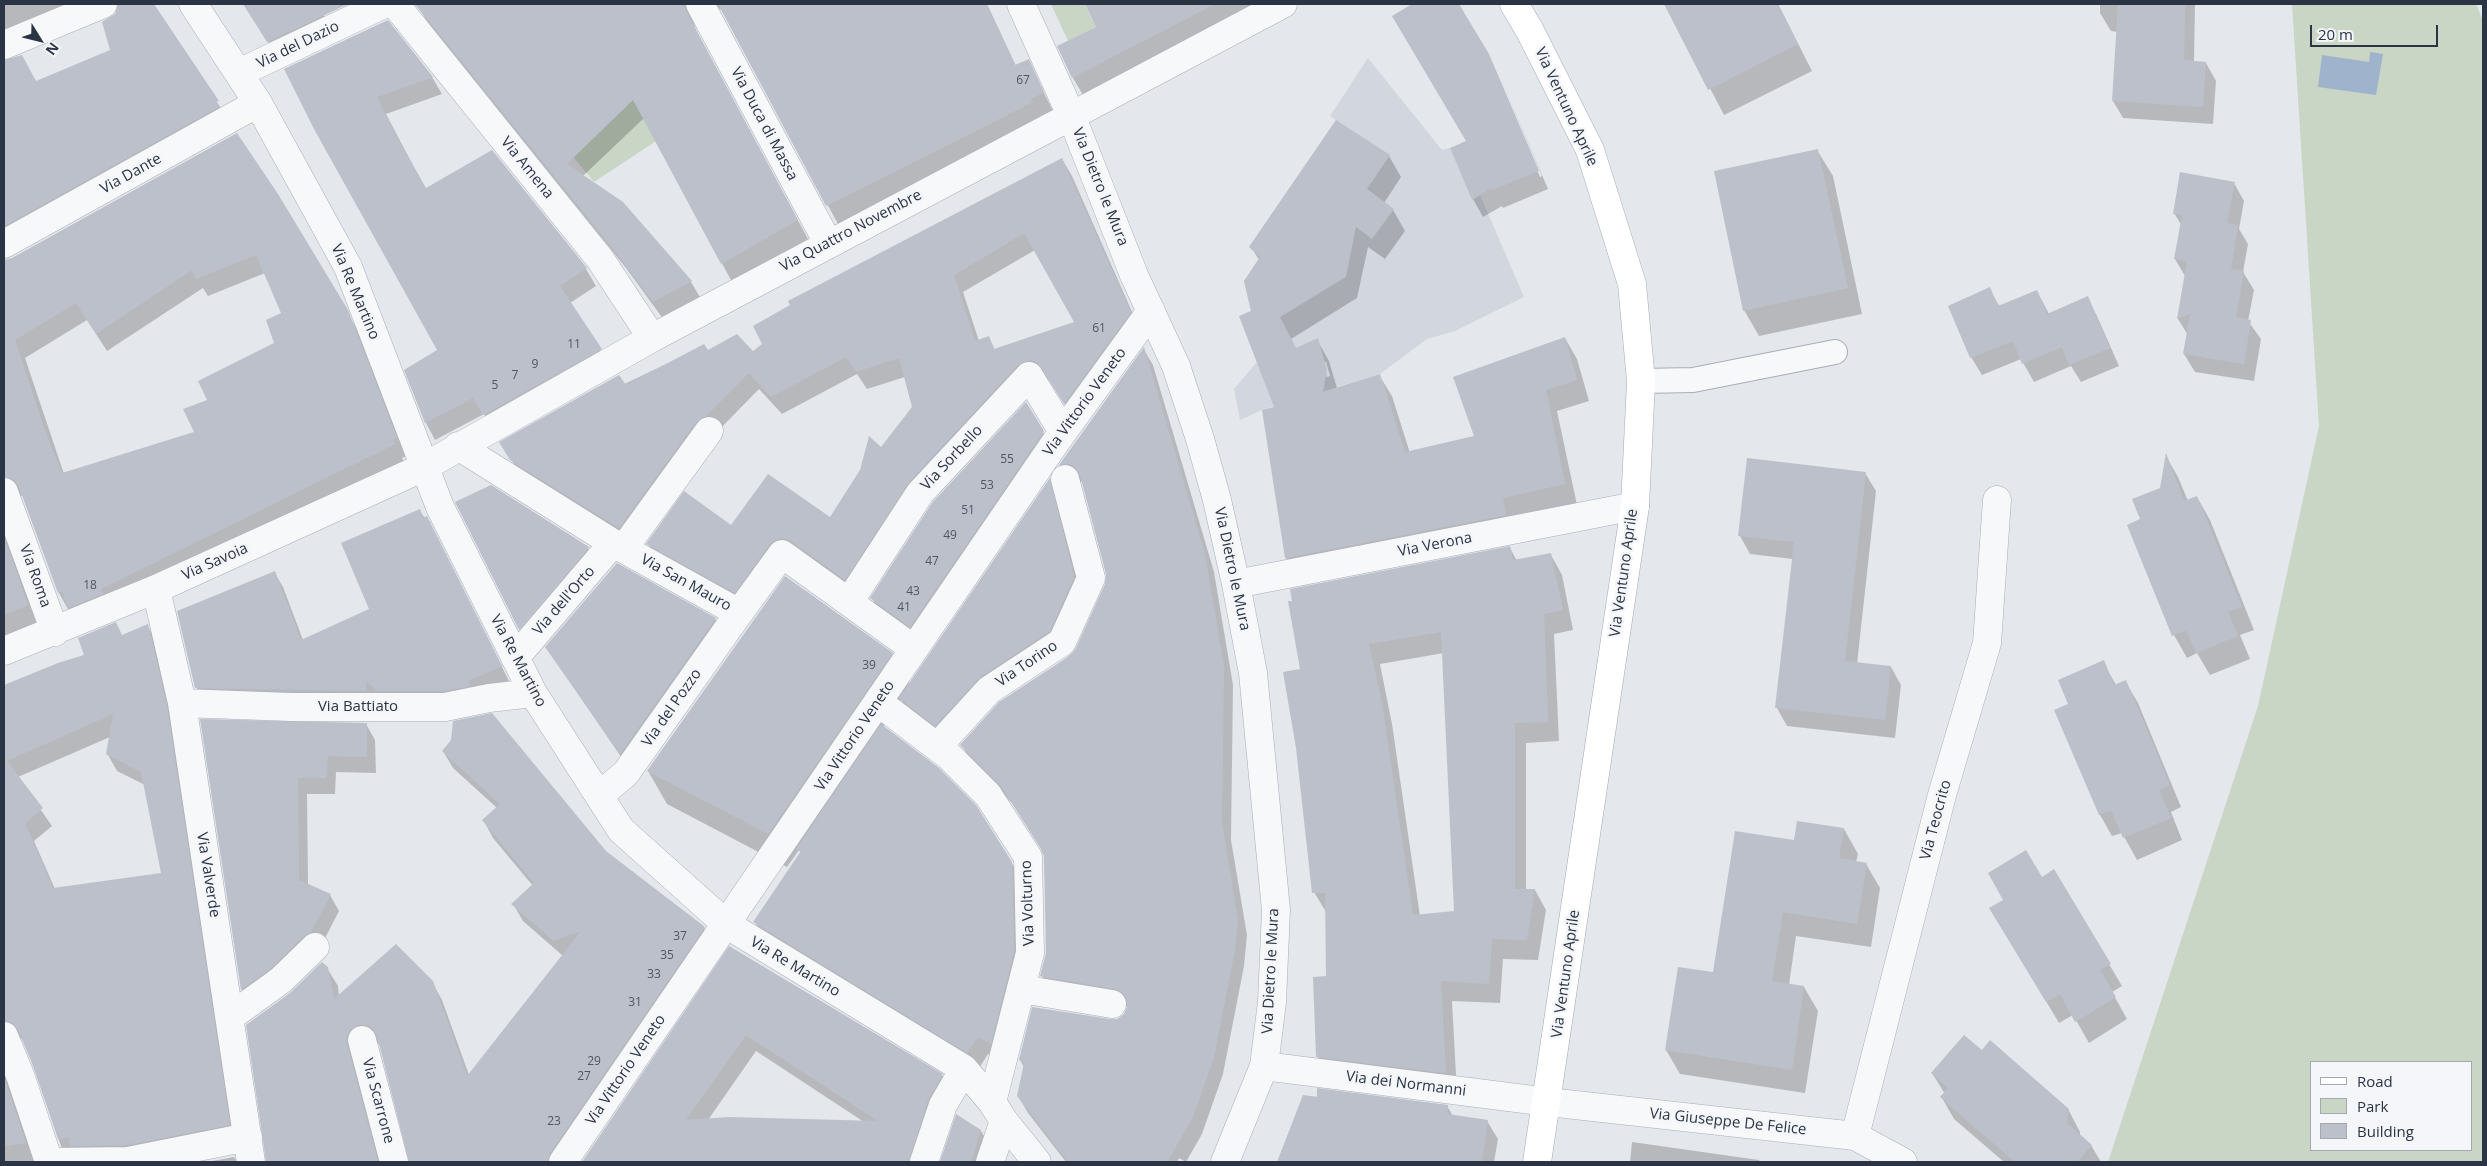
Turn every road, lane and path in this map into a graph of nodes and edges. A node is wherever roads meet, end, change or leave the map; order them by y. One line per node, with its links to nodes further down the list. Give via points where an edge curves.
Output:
1 (102, 4): 9 (street)
2 (193, 4): 10 (street, Via Re Martino)
3 (384, 4): 10 (street, Via del Dazio)
4 (395, 4): 16 (street, Via Amena, via 600,259)
5 (700, 4): 13 (street, Via Duca di Massa)
6 (1021, 4): 12 (street, Via Dietro le Mura)
7 (1283, 4): 12 (street, Via Quattro Novembre)
8 (1514, 4): 18 (main road, Via Ventuno Aprile, via 1590,150 1632,284)
9 (4, 45)
10 (239, 73): 11 (street, Via Re Martino)
11 (258, 103): 14 (street, Via Dante); 22 (street, Via Re Martino, via 348,267)
12 (1072, 115): 13 (street, Via Quattro Novembre); 15 (street, Via Dietro le Mura)
13 (828, 243): 16 (street, Via Quattro Novembre)
14 (4, 244)
15 (1151, 311): 20 (street, Via Vittorio Veneto); 28 (street, Via Dietro le Mura, via 1176,366 1200,439)
16 (652, 338): 21 (street, Via Quattro Novembre)
17 (1835, 352): 18 (lane, via 1694,380)
18 (1641, 381): 26 (main road, Via Ventuno Aprile)
19 (709, 431): 27 (street, Via dell'Orto)
20 (1063, 432): 30 (street, Via Sorbello, via 1029,376 920,493); 33 (street, Via Vittorio Veneto)
21 (458, 446): 22 (street, Via Quattro Novembre); 27 (street, Via San Mauro)
22 (424, 467): 29 (street, Via Savoia); 35 (street, Via Re Martino, via 440,507)
23 (1065, 479): 39 (street, Via Torino, via 1090,578 1062,642 989,690)
24 (4, 492): 32 (street, Via Roma)
25 (1997, 500): 52 (street, Via Teocrito, via 1987,643 1942,795)
26 (1634, 506): 28 (street, Via Verona); 50 (main road, Via Ventuno Aprile)
27 (618, 546): 31 (street, Via San Mauro); 35 (street, Via dell'Orto)
28 (1236, 584): 48 (street, Via Dietro le Mura, via 1252,673 1276,910 1272,1002)
29 (156, 589): 32 (street, Via Savoia); 38 (street, Via Valverde)
30 (849, 602): 31 (street, Via San Mauro, via 782,554); 33 (street, Via San Mauro)
31 (738, 613): 40 (street, Via del Pozzo, via 626,774)
32 (55, 632): 34 (street, Via Savoia)
33 (914, 649): 37 (street, Via Vittorio Veneto)
34 (4, 651)
35 (515, 658): 36 (street, Via Re Martino)
36 (533, 693): 38 (street, Via Battiato, via 446,707); 40 (street, Via Re Martino)
37 (878, 702): 39 (street, Via Volturno); 41 (street, Via Vittorio Veneto)
38 (182, 703): 45 (street, Via Valverde)
39 (937, 746): 43 (street, Via Volturno, via 988,795 1028,857 1030,953)
40 (599, 796): 41 (street, Via Re Martino, via 621,830)
41 (726, 924): 49 (street, Via Re Martino); 56 (street, Via Vittorio Veneto)
42 (315, 947): 45 (street, via 282,980)
43 (1021, 989): 44 (street); 51 (street, Via Volturno)
44 (1112, 1004)
45 (230, 1017): 53 (street, Via Valverde)
46 (4, 1036): 54 (street)
47 (362, 1040): 55 (street, Via Scarrone)
48 (1264, 1066): 50 (street, Via dei Normanni); 60 (street, Via Dietro le Mura)
49 (964, 1070): 51 (street, Via Re Martino); 57 (street, via 943,1105)
50 (1548, 1102): 52 (street, Via Giuseppe De Felice); 61 (main road, Via Ventuno Aprile)
51 (998, 1112): 58 (street, Via Volturno); 59 (street, Via Re Martino)
52 (1855, 1136): 62 (street, Via Giuseppe De Felice)
53 (250, 1150): 54 (street, via 128,1161)
54 (50, 1162)
55 (394, 1162)
56 (563, 1162)
57 (924, 1162)
58 (990, 1162)
59 (1037, 1162)
60 (1225, 1162)
61 (1537, 1162)
62 (1903, 1162)

